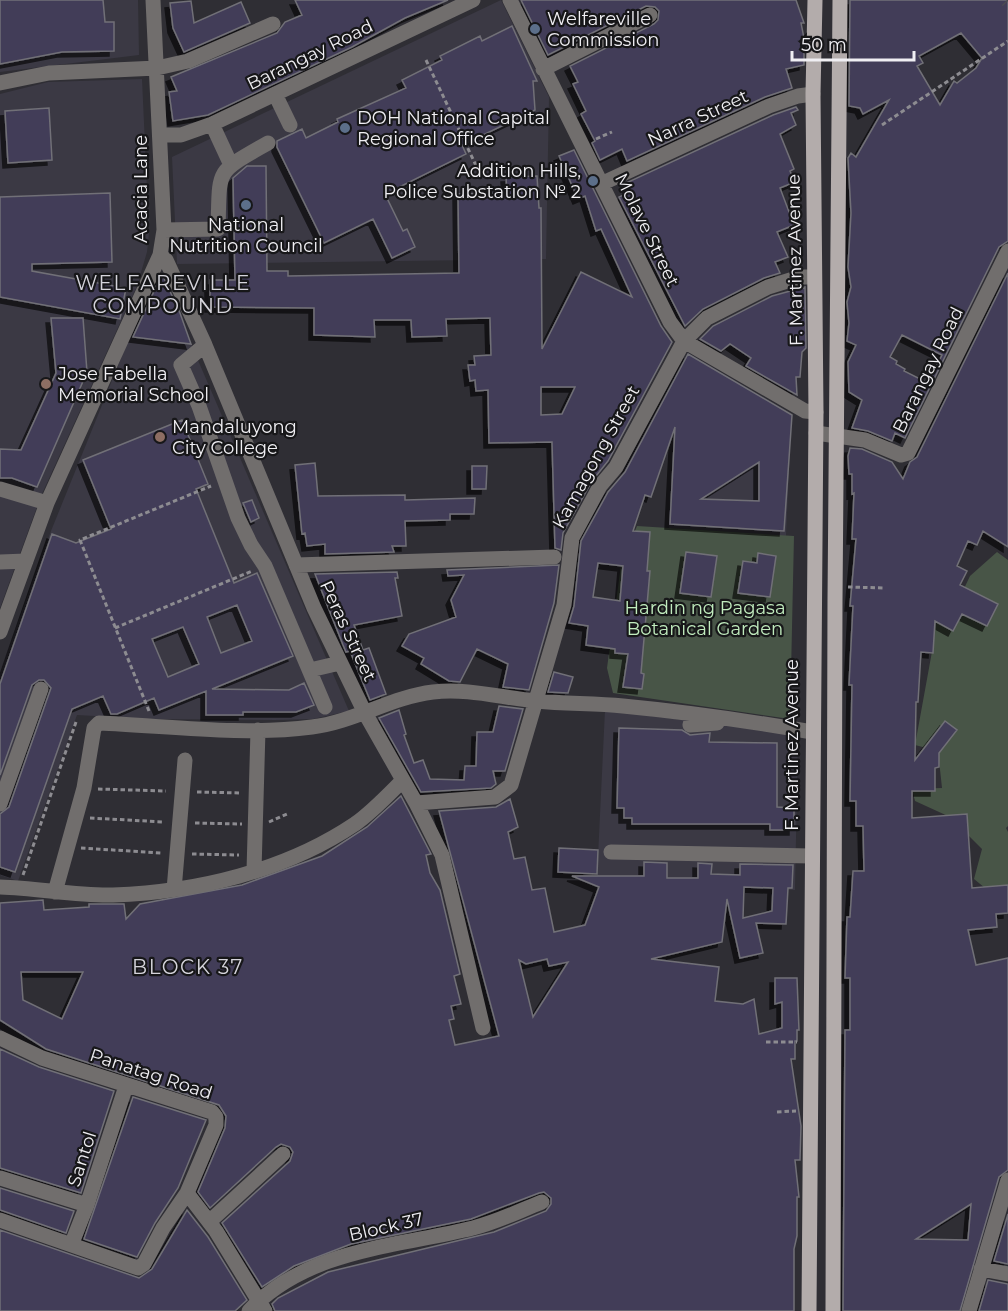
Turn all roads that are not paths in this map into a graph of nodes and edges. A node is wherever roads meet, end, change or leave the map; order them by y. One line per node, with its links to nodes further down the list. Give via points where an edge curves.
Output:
1 (153, 0): 8 (street, Acacia Lane)
2 (473, 0): 11 (street, Barangay Road)
3 (510, 0): 9 (street, Molave Street)
4 (815, 0): 12 (main road, F. Martinez Avenue)
5 (840, 0): 27 (main road)
6 (651, 15): 9 (street)
7 (273, 24): 8 (street, via 188,61)
8 (157, 68): 10 (street, via 49,73); 15 (street, Acacia Lane)
9 (543, 69): 18 (street, Molave Street)
10 (0, 83)
11 (275, 94): 13 (street, Barangay Road); 14 (street)
12 (813, 94): 18 (street, Narra Street, via 770,106); 22 (main road, F. Martinez Avenue)
13 (212, 124): 15 (street, Barangay Road, via 182,135); 17 (street)
14 (290, 125)
15 (161, 135): 19 (street, Acacia Lane)
16 (268, 143): 17 (street)
17 (231, 165): 19 (street, via 219,178 218,229)
18 (603, 183): 23 (street, Molave Street, via 670,322)
19 (164, 230): 21 (street, Acacia Lane)
20 (1008, 251): 27 (street, Barangay Road, via 908,453 897,454 865,440)
21 (160, 255): 24 (street, Peras Street, via 166,260); 29 (street, Acacia Lane)
22 (814, 277): 23 (street, Kamagong Street, via 768,286 707,318); 25 (main road, F. Martinez Avenue)
23 (684, 341): 25 (street, Molave Street, via 805,411); 38 (street, Kamagong Street, via 616,467 600,486 572,538 564,605)
24 (205, 345): 33 (street, Peras Street); 36 (street, via 181,365 251,545 265,566)
25 (816, 412): 26 (main road, F. Martinez Avenue)
26 (816, 433): 27 (street, Barangay Road); 42 (main road, F. Martinez Avenue)
27 (837, 436): 41 (main road)
28 (0, 489): 29 (street)
29 (47, 503): 31 (street, Acacia Lane)
30 (554, 557): 33 (street)
31 (26, 561): 32 (street); 34 (street, Acacia Lane)
32 (0, 562)
33 (296, 565): 35 (street, Peras Street)
34 (0, 632)
35 (340, 663): 36 (street); 40 (street, Peras Street)
36 (310, 670): 39 (street)
37 (41, 689): 47 (street)
38 (535, 701): 40 (street, via 460,690 406,698); 42 (street, via 621,706); 46 (street, Kamagong Street, via 507,790 495,797)
39 (325, 707)
40 (364, 713): 43 (street, via 312,727); 45 (street, Peras Street)
41 (835, 722): 42 (main road); 70 (main road)
42 (812, 727): 49 (main road, F. Martinez Avenue)
43 (258, 730): 50 (street); 53 (street, via 99,723 94,728 84,788)
44 (185, 760): 52 (street)
45 (402, 781): 46 (street, Peras Street); 50 (street, via 356,823 330,840)
46 (416, 803): 54 (street, Peras Street, via 442,855)
47 (0, 804)
48 (611, 852): 49 (street)
49 (811, 855): 69 (main road, F. Martinez Avenue)
50 (254, 871): 52 (street)
51 (0, 887): 53 (street)
52 (174, 890): 53 (street, via 112,895)
53 (55, 892)
54 (483, 1028)
55 (0, 1038): 56 (street, Panatag Road, via 42,1058)
56 (126, 1086): 60 (street, Panatag Road, via 212,1112 216,1117); 62 (street, Santol)
57 (283, 1154): 64 (street)
58 (0, 1178): 62 (street)
59 (1008, 1180): 66 (street)
60 (187, 1193): 64 (street); 65 (street, via 142,1267)
61 (542, 1202): 68 (street, Block 37, via 501,1220 323,1263)
62 (87, 1205): 65 (street, Santol)
63 (0, 1220): 65 (street)
64 (209, 1222): 68 (street)
65 (72, 1243)
66 (981, 1269): 67 (street); 71 (street)
67 (1008, 1274)
68 (257, 1308)
69 (809, 1311)
70 (833, 1311)
71 (969, 1311)

